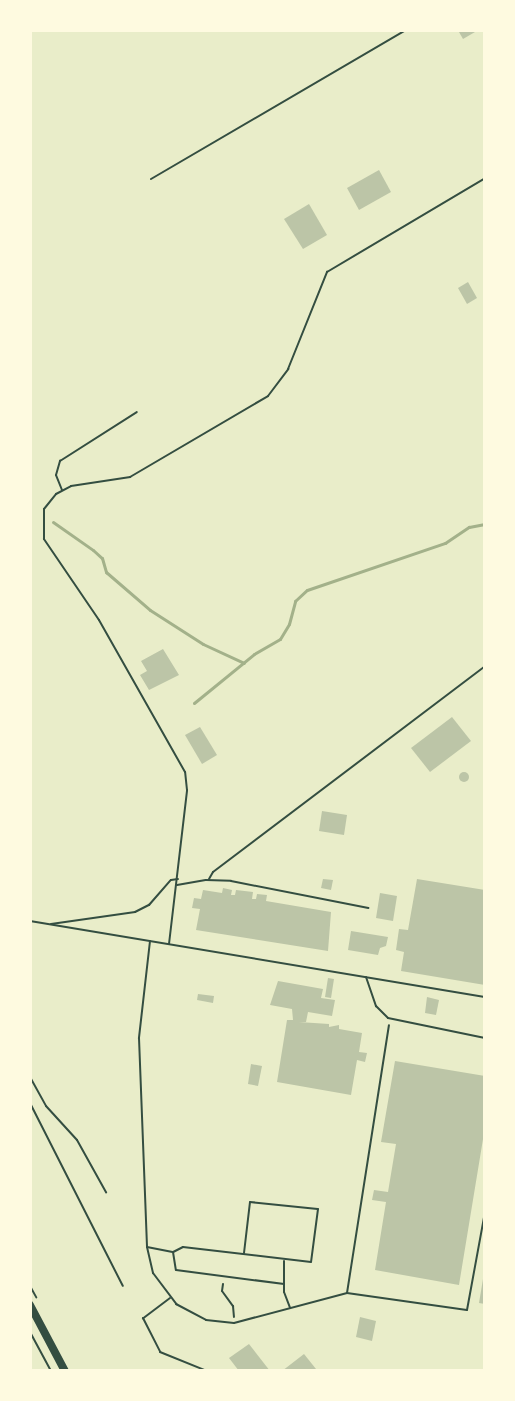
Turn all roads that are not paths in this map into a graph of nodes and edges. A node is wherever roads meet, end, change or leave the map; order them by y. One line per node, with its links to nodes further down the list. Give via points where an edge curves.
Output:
1 (406, 30): 3 (lane)
2 (485, 178): 5 (lane, via 327,272 288,369 268,396 130,477)
3 (151, 179)
4 (137, 412): 5 (lane, via 60,461 56,475)
5 (62, 490): 7 (lane, via 44,509 43,535 99,621 185,772 187,790)
6 (485, 666): 8 (lane, via 213,872)
7 (178, 879): 9 (lane); 12 (lane, via 171,880 149,905 135,912)
8 (209, 879): 9 (lane); 10 (lane)
9 (177, 885): 14 (lane)
10 (368, 908)
11 (30, 921): 12 (lane)
12 (45, 924): 13 (lane)
13 (150, 941): 14 (lane); 23 (lane, via 139,1038)
14 (169, 944): 15 (lane)
15 (366, 977): 16 (lane); 18 (lane, via 376,1006 387,1018)
16 (485, 997)
17 (389, 1025): 29 (lane)
18 (485, 1038)
19 (30, 1077): 21 (lane, via 45,1106 74,1136)
20 (30, 1103): 28 (lane)
21 (106, 1192)
22 (485, 1212): 29 (lane, via 467,1310)
23 (147, 1247): 24 (lane); 30 (lane, via 153,1273)
24 (173, 1252): 25 (lane, via 183,1247); 27 (lane, via 176,1270)
25 (244, 1253): 26 (lane); 26 (lane, via 250,1202 318,1209 311,1262)
26 (284, 1260): 27 (lane)
27 (284, 1284): 32 (lane)
28 (123, 1286)
29 (347, 1293): 32 (lane)
30 (170, 1298): 32 (lane, via 195,1316 234,1323); 34 (lane, via 143,1318 160,1352)
31 (30, 1305): 33 (main road)
32 (290, 1308)
33 (65, 1371)
34 (207, 1371)

